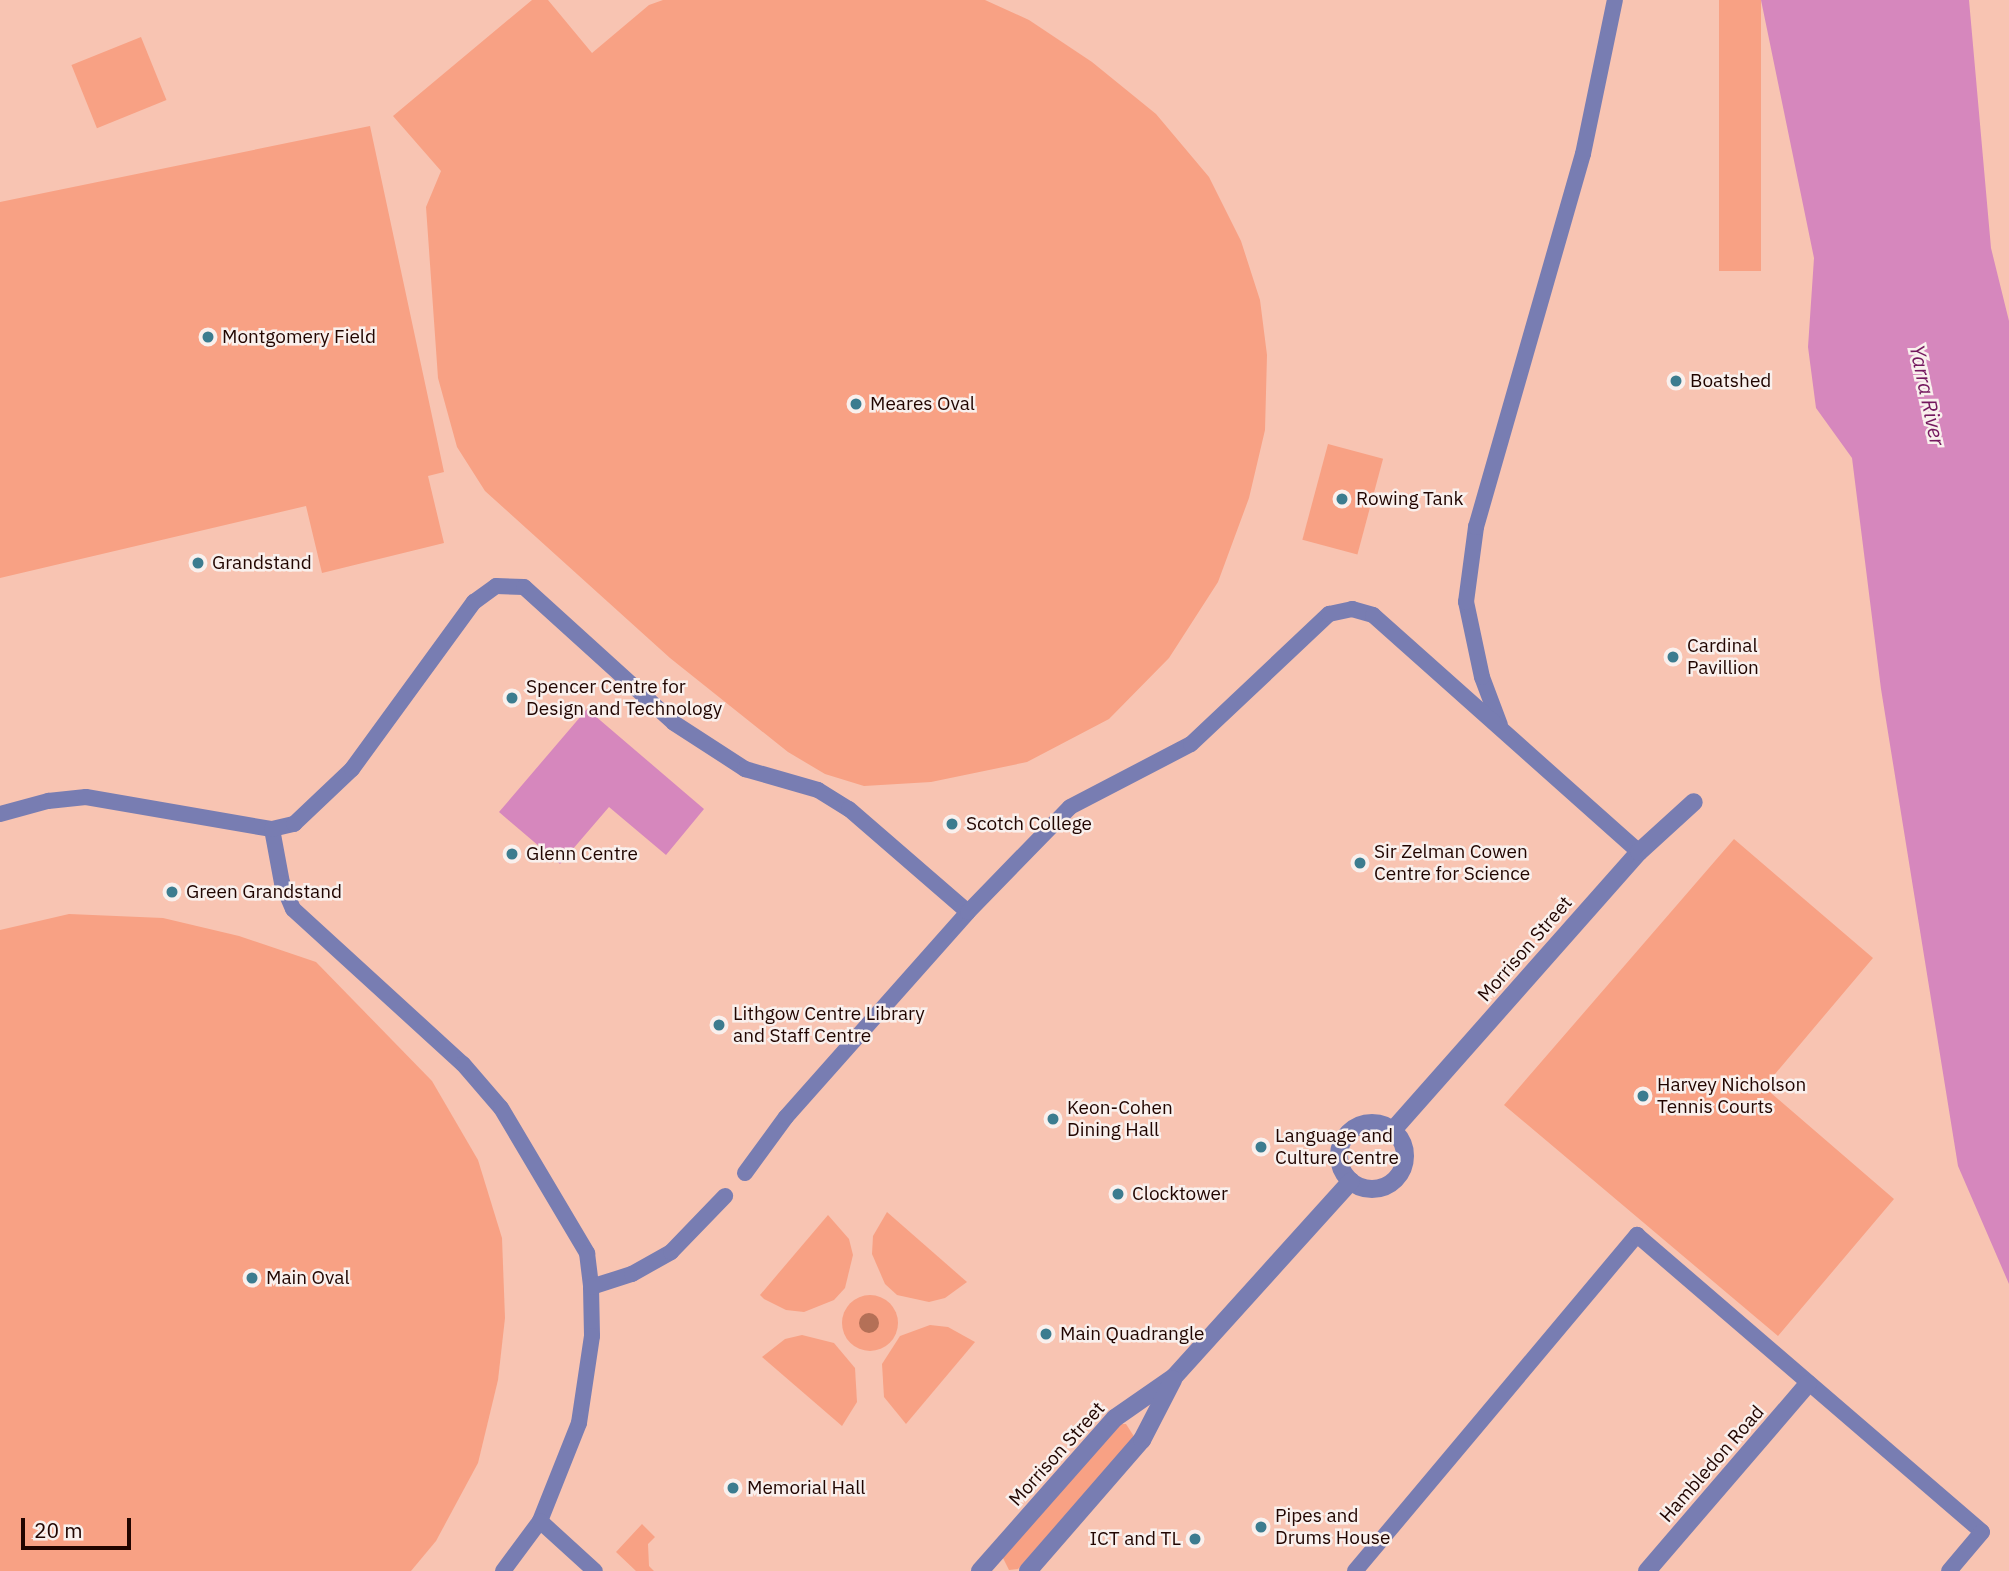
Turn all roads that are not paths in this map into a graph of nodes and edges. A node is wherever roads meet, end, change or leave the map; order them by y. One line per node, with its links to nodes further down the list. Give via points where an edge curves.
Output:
1 (1615, 0): 2 (lane, via 1583,155 1476,527 1466,602 1482,677)
2 (1500, 727): 6 (lane); 7 (lane, via 1373,615 1352,609 1329,614 1191,744 1070,807)
3 (1694, 802): 6 (street, Morrison Street)
4 (0, 814): 5 (lane, via 86,797)
5 (272, 829): 7 (lane, via 294,824 352,769 474,602 496,586 524,587 674,723 745,769 818,790 849,809); 12 (lane, via 282,883 293,909 463,1064 500,1108 587,1253)
6 (1639, 852): 8 (street, Morrison Street)
7 (968, 912): 9 (lane, via 786,1117)
8 (1393, 1130): 10 (street, via 1364,1124 1347,1135 1340,1164); 10 (street, via 1405,1158 1398,1177 1370,1189)
9 (745, 1173)
10 (1351, 1181): 13 (street, Morrison Street)
11 (725, 1196): 12 (lane, via 671,1252 632,1274)
12 (591, 1287): 15 (lane, via 592,1336 579,1423)
13 (1174, 1377): 18 (street, Morrison Street, via 1115,1418); 19 (street, Morrison Street, via 1142,1440)
14 (1808, 1384): 20 (lane, via 1637,1235); 21 (street, Hambledon Road); 22 (lane, via 1983,1532)
15 (540, 1521): 16 (lane); 17 (lane)
16 (503, 1571)
17 (595, 1571)
18 (980, 1571)
19 (1028, 1571)
20 (1355, 1571)
21 (1647, 1571)
22 (1949, 1571)

